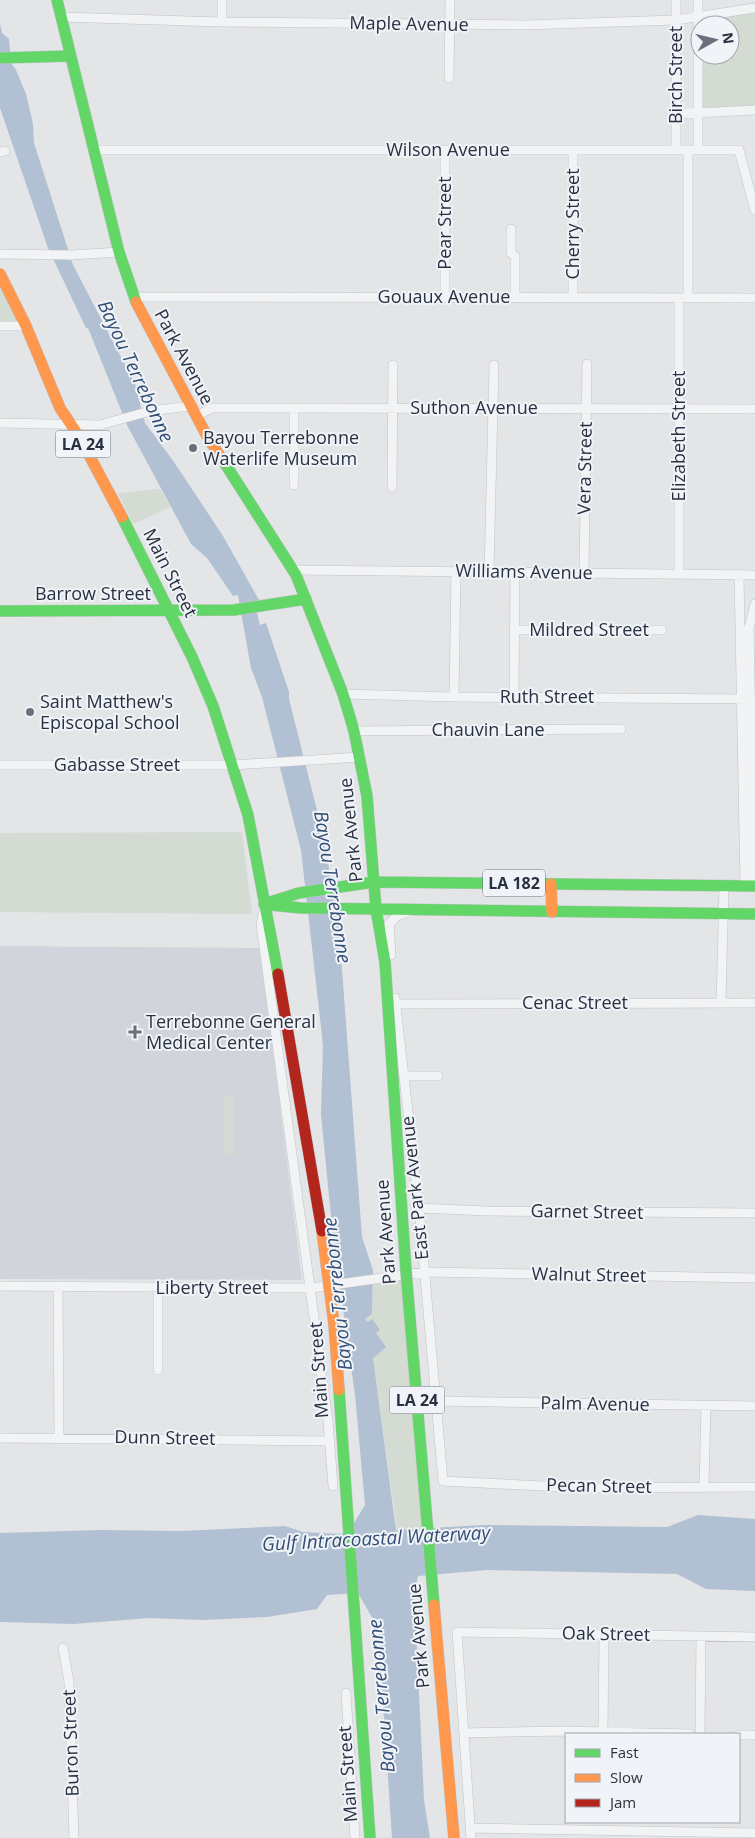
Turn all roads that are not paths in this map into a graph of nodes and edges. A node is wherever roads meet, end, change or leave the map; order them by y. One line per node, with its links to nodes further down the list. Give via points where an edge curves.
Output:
1 (57, 0): 9 (main road, Park Avenue / LA 24)
2 (222, 0): 12 (street)
3 (450, 0): 13 (street)
4 (676, 0): 11 (street, Birch Street)
5 (698, 0): 7 (street, Birch Street)
6 (755, 8): 8 (street, Maple Avenue)
7 (698, 15)
8 (711, 15)
9 (61, 17): 12 (street, Maple Avenue); 14 (main road, Park Avenue / LA 24)
10 (690, 18): 11 (street, Maple Avenue)
11 (676, 20): 13 (street, Maple Avenue); 19 (street, Birch Street)
12 (222, 22): 13 (street, Maple Avenue)
13 (450, 24): 17 (street)
14 (70, 56): 15 (main road); 21 (main road, Park Avenue / LA 24)
15 (0, 58)
16 (698, 65): 20 (street, Birch Street)
17 (449, 78)
18 (755, 110): 20 (street)
19 (676, 114): 20 (street); 24 (street, Birch Street)
20 (698, 114): 26 (street, Birch Street)
21 (94, 150): 22 (street, Wilson Avenue); 29 (main road, Park Avenue / LA 24)
22 (445, 150): 23 (street, Wilson Avenue); 33 (street, Pear Street)
23 (573, 150): 24 (street, Wilson Avenue); 35 (street, Cherry Street)
24 (676, 150): 25 (street, Wilson Avenue)
25 (688, 150): 26 (street, Wilson Avenue); 36 (street, Elizabeth Street)
26 (698, 150): 27 (street, Wilson Avenue, via 739,150)
27 (755, 210)
28 (510, 229): 34 (street, via 511,253 515,256)
29 (119, 252): 30 (street); 32 (main road, Park Avenue / LA 24)
30 (0, 254)
31 (0, 274): 39 (main road, Main Street / LA 24)
32 (133, 297): 33 (street, Gouaux Avenue); 49 (main road, Park Avenue / LA 24)
33 (445, 297): 34 (street, Gouaux Avenue)
34 (515, 298): 35 (street, Gouaux Avenue)
35 (573, 298): 36 (street, Gouaux Avenue)
36 (683, 298): 37 (street, Gouaux Avenue); 47 (street, Elizabeth Street)
37 (755, 298)
38 (0, 326): 39 (street)
39 (26, 326): 51 (main road, Main Street / LA 24, via 60,408)
40 (587, 364): 46 (street, Vera Street)
41 (393, 365): 44 (street)
42 (494, 365): 45 (street)
43 (294, 408): 44 (street, Suthon Avenue); 49 (street, Suthon Avenue); 52 (street)
44 (393, 408): 45 (street, Suthon Avenue); 53 (street)
45 (492, 408): 46 (street, Suthon Avenue); 56 (street)
46 (586, 408): 47 (street, Suthon Avenue); 58 (street, Vera Street)
47 (678, 408): 48 (street, Suthon Avenue); 59 (street, Elizabeth Street)
48 (755, 409)
49 (193, 411): 51 (street, Suthon Avenue, via 150,411 100,425); 54 (main road, Park Avenue / LA 24)
50 (0, 423): 51 (street, Suthon Avenue)
51 (72, 426): 65 (main road, Main Street / LA 24)
52 (294, 485)
53 (392, 487)
54 (293, 570): 55 (street, Williams Avenue); 62 (main road, Park Avenue / LA 24)
55 (456, 571): 56 (street, Williams Avenue); 70 (street)
56 (489, 572): 57 (street, Williams Avenue)
57 (515, 572): 58 (street, Williams Avenue); 66 (street)
58 (584, 572): 59 (street, Williams Avenue)
59 (679, 573): 60 (street, Williams Avenue)
60 (739, 574): 61 (street, Williams Avenue); 68 (street)
61 (755, 575)
62 (306, 599): 65 (main road, Barrow Street, via 234,610); 69 (main road, Park Avenue / LA 24)
63 (755, 604): 68 (street)
64 (0, 611): 65 (main road, Barrow Street)
65 (170, 612): 78 (main road, Main Street / LA 24, via 213,706)
66 (515, 630): 67 (street, Mildred Street); 71 (street)
67 (662, 630)
68 (745, 633): 72 (street)
69 (343, 694): 70 (street, Ruth Street); 75 (main road, Park Avenue / LA 24)
70 (454, 697): 71 (street, Ruth Street)
71 (514, 697): 72 (street, Ruth Street)
72 (746, 699): 73 (street)
73 (749, 727): 79 (street)
74 (621, 729): 75 (street, Chauvin Lane)
75 (354, 731): 76 (main road, Park Avenue / LA 24)
76 (360, 757): 78 (street, Gabasse Street); 80 (main road, Park Avenue / LA 24, via 368,796)
77 (0, 765): 78 (street, Gabasse Street)
78 (233, 765): 84 (main road, Main Street / LA 24, via 248,815)
79 (750, 797): 83 (street)
80 (374, 882): 81 (main road, LA 182); 84 (main road, LA 182, via 299,893); 85 (main road, Park Avenue / LA 24)
81 (551, 884): 82 (main road, LA 182); 87 (main road)
82 (724, 886): 83 (main road, LA 182); 88 (street)
83 (751, 886)
84 (264, 904): 85 (main road, LA 182); 102 (street, Main Street, via 261,925); 131 (main road, Main Street / LA 24, bridge, via 319,1205 334,1324)
85 (376, 909): 86 (main road, LA 182); 132 (main road, Park Avenue / LA 24, bridge, via 384,962 406,1270)
86 (414, 910): 87 (main road, LA 182); 92 (street, East Park Avenue, via 398,916 389,924)
87 (552, 912): 88 (main road, LA 182)
88 (723, 914): 89 (main road, LA 182); 90 (street)
89 (755, 914)
90 (721, 1002): 91 (street, Cenac Street); 92 (street, Cenac Street)
91 (755, 1003)
92 (395, 1004): 93 (street, East Park Avenue)
93 (404, 1076): 94 (street); 95 (street, East Park Avenue)
94 (438, 1076)
95 (419, 1208): 96 (street, Garnet Street); 97 (street, East Park Avenue)
96 (755, 1213)
97 (424, 1272): 98 (street, Walnut Street); 102 (street, Liberty Street); 104 (street, East Park Avenue)
98 (755, 1278)
99 (0, 1286): 100 (street, Liberty Street)
100 (58, 1286): 101 (street, Liberty Street); 108 (street)
101 (158, 1287): 102 (street, Liberty Street); 103 (street)
102 (311, 1288): 109 (street, Main Street)
103 (158, 1370)
104 (435, 1401): 105 (street, Palm Avenue); 110 (street, East Park Avenue)
105 (706, 1405): 106 (street, Palm Avenue); 112 (street)
106 (755, 1406)
107 (0, 1438): 108 (street, Dunn Street)
108 (59, 1438): 109 (street, Dunn Street)
109 (330, 1440): 111 (street, Main Street)
110 (443, 1481): 112 (street, Pecan Street, via 582,1488)
111 (333, 1486)
112 (704, 1486): 113 (street, Pecan Street)
113 (755, 1488)
114 (604, 1634): 115 (street, Oak Street); 119 (street, Oak Street, via 457,1632); 120 (street)
115 (701, 1636): 116 (street, Oak Street); 121 (street)
116 (755, 1637)
117 (63, 1648): 129 (street, Buron Street, via 69,1682)
118 (346, 1693): 130 (street, Main Street)
119 (464, 1733): 120 (street); 126 (street)
120 (603, 1733)
121 (700, 1733)
122 (740, 1735): 123 (street)
123 (755, 1735)
124 (698, 1823): 127 (street)
125 (602, 1826): 126 (street); 127 (street)
126 (470, 1828): 133 (street)
127 (698, 1832): 128 (street)
128 (755, 1833)
129 (74, 1838)
130 (355, 1838)
131 (370, 1838)
132 (454, 1838)
133 (471, 1838)

